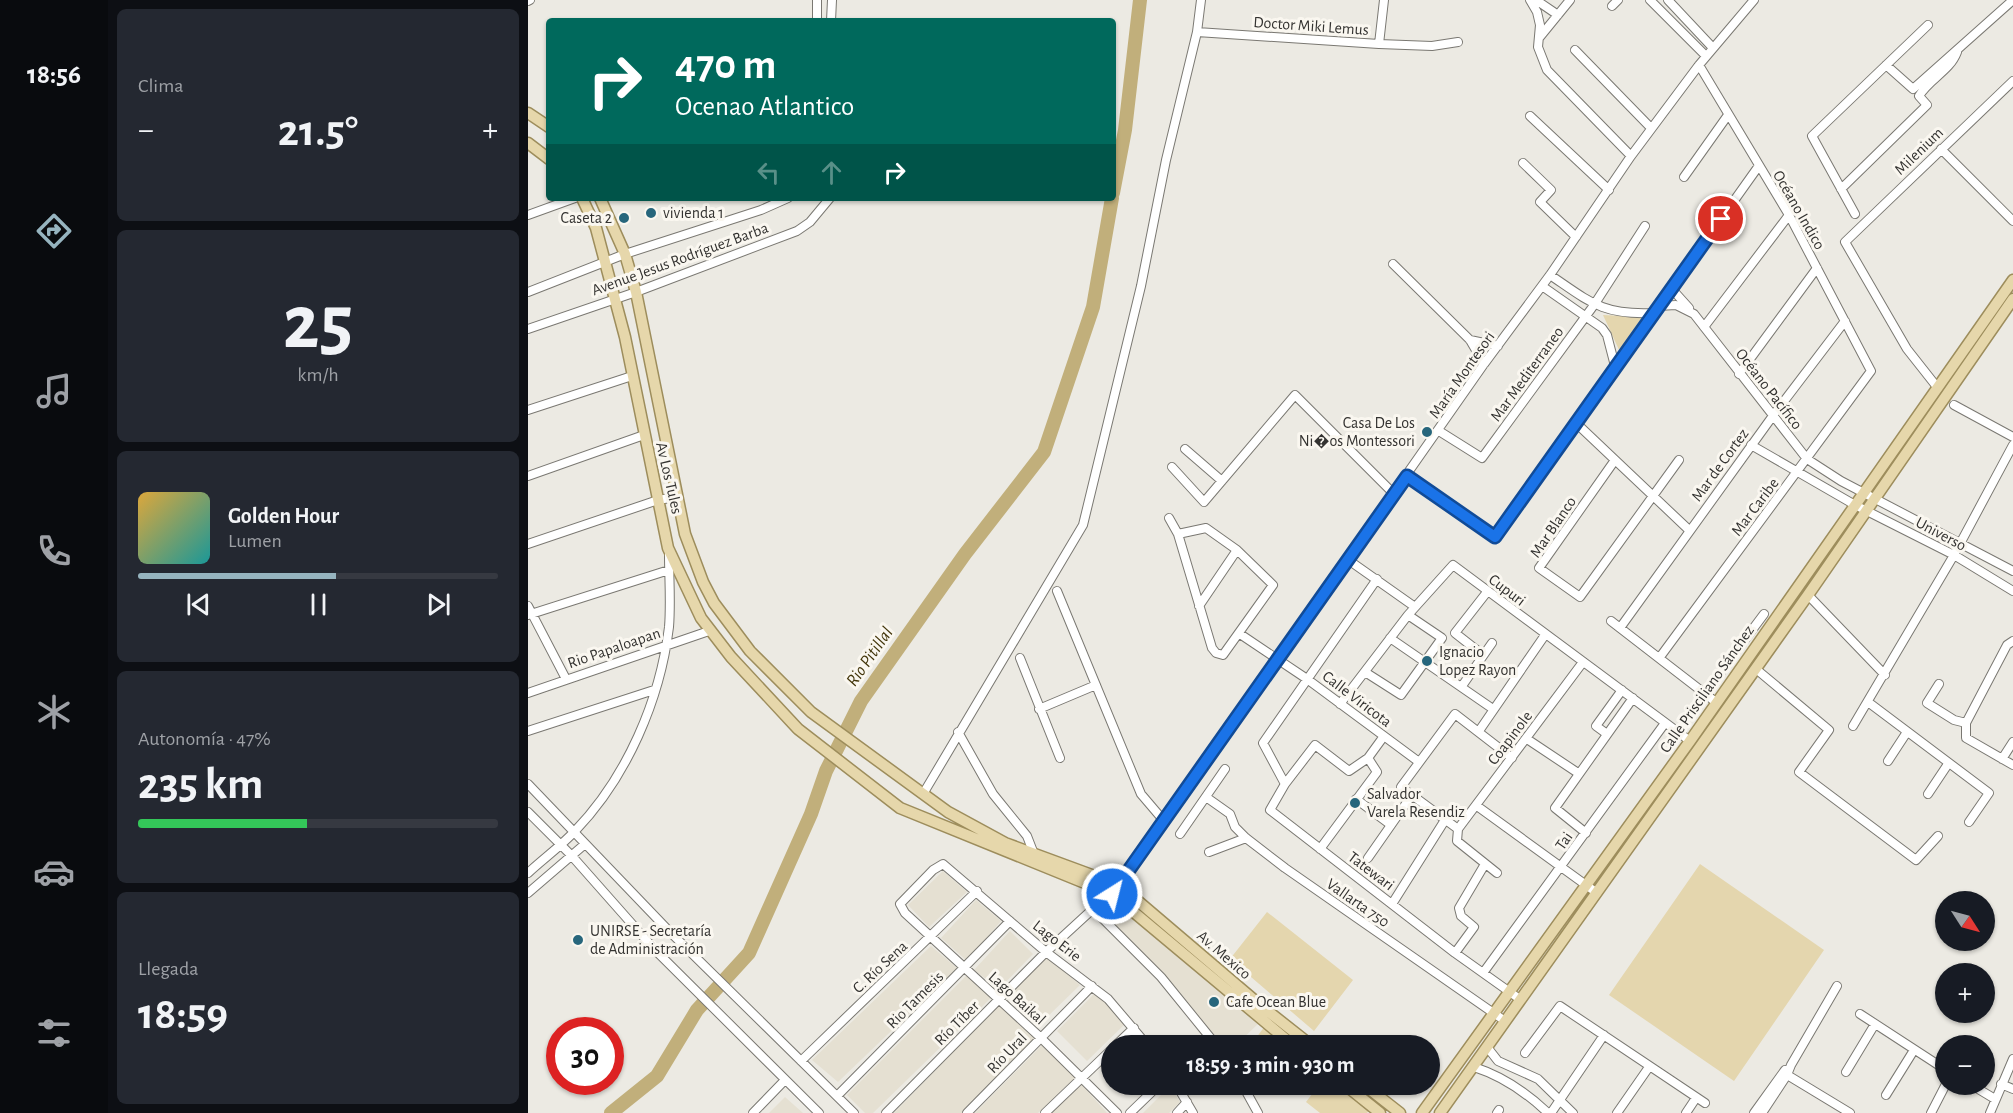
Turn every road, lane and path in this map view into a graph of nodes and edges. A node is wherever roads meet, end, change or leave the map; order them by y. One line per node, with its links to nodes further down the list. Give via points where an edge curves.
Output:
1 (817, 0): 13 (street)
2 (832, 0): 14 (street)
3 (1201, 0): 16 (street)
4 (1384, 0): 19 (street, Doctor Miki Lemus)
5 (1530, 0): 17 (street, via 1538,19)
6 (1536, 0): 12 (street)
7 (1570, 0): 12 (street)
8 (1650, 0): 23 (street)
9 (1668, 0): 20 (street)
10 (1754, 0): 20 (street, María Montesori)
11 (2013, 0): 22 (street)
12 (1558, 15): 17 (street)
13 (817, 18)
14 (831, 18)
15 (1928, 25): 25 (street)
16 (1197, 32): 19 (street, Doctor Miki Lemus); 164 (street, via 1083,525)
17 (1539, 38): 34 (street, via 1538,47 1547,70)
18 (1458, 42): 19 (street, via 1432,46)
19 (1379, 44)
20 (1713, 48): 23 (street, María Montesori)
21 (1575, 50): 31 (street)
22 (1957, 52): 25 (street, via 1913,89); 39 (street, via 1954,61 1924,87 1919,96 1927,105)
23 (1706, 56): 24 (street, María Montesori)
24 (1699, 65): 28 (street, Océano Indico); 31 (street, María Montesori)
25 (1886, 65): 39 (street, via 1812,136)
26 (2013, 81): 33 (street, Milenium)
27 (528, 113): 30 (main road)
28 (1728, 115): 37 (street, Océano Indico); 38 (street)
29 (1530, 116): 40 (street)
30 (546, 125)
31 (1652, 129): 34 (street, María Montesori)
32 (528, 143): 35 (main road)
33 (1941, 149): 49 (street); 78 (street, Milenium, via 1845,242 1907,349)
34 (1631, 156): 40 (street, María Montesori)
35 (546, 157)
36 (1523, 163): 51 (street, via 1551,190 1540,202)
37 (1758, 166): 48 (street, Océano Indico); 59 (street)
38 (1684, 177)
39 (1841, 189): 46 (street)
40 (1609, 190): 51 (street, María Montesori)
41 (567, 201): 47 (street)
42 (583, 201): 53 (main road, Av Los Tules)
43 (601, 201): 52 (main road, Av Los Tules)
44 (782, 201): 52 (street, Avenue Jesus Rodríguez Barba)
45 (828, 201): 61 (street, Avenue Jesus Rodríguez Barba, via 797,231)
46 (1855, 213)
47 (528, 215)
48 (1790, 215): 55 (street, Océano Indico); 69 (street)
49 (2013, 221)
50 (1645, 226): 64 (street, Mar Mediterraneo)
51 (1575, 237): 56 (street, María Montesori)
52 (625, 254): 53 (street, Avenue Jesus Rodríguez Barba); 61 (main road, Av Los Tules)
53 (606, 262): 60 (street, Avenue Jesus Rodríguez Barba); 63 (main road, Av Los Tules)
54 (1393, 264): 71 (street)
55 (1817, 268): 68 (street, Océano Indico); 76 (street)
56 (1550, 275): 58 (street, María Montesori); 64 (street)
57 (2013, 280): 78 (main road, Calle Prisciliano Sánchez)
58 (1542, 286): 67 (street); 72 (street, María Montesori)
59 (1671, 288): 65 (street); 66 (street, Océano Pacífico)
60 (528, 292)
61 (636, 292): 63 (street, Avenue Jesus Rodríguez Barba); 100 (main road, Av Los Tules)
62 (2013, 299): 101 (main road, Calle Prisciliano Sánchez)
63 (614, 300): 70 (street, Avenue Jesus Rodríguez Barba); 77 (main road, Av Los Tules)
64 (1594, 305): 65 (street, via 1622,313); 67 (street, Mar Mediterraneo)
65 (1655, 310): 66 (street, via 1676,305); 74 (street)
66 (1694, 314): 69 (street, Océano Pacífico)
67 (1586, 317): 74 (street, via 1607,335); 83 (street, Mar Mediterraneo, via 1482,458)
68 (1845, 321): 75 (street, Océano Indico); 81 (street, Mar de Cortez)
69 (1704, 327): 76 (street, Océano Pacífico)
70 (528, 329)
71 (1470, 340): 72 (street); 73 (street)
72 (1498, 346): 73 (street, María Montesori)
73 (1484, 364): 83 (street, María Montesori)
74 (1615, 366): 82 (street)
75 (1871, 371): 89 (street, Mar Caribe)
76 (1739, 374): 81 (street, Océano Pacífico)
77 (632, 376): 80 (street); 84 (main road, Av Los Tules)
78 (1937, 387): 97 (main road, Calle Prisciliano Sánchez)
79 (1954, 405): 85 (street)
80 (528, 410)
81 (1772, 417): 86 (street, Mar de Cortez); 89 (street, Océano Pacífico)
82 (1575, 422): 90 (street); 95 (street, via 1495,537)
83 (1439, 431): 95 (street, María Montesori)
84 (644, 435): 94 (street); 102 (main road, Av Los Tules)
85 (2013, 437)
86 (1751, 445): 93 (street); 106 (street, Mar de Cortez)
87 (2013, 445): 108 (street)
88 (1185, 449): 96 (street)
89 (1807, 459): 93 (street, Mar Caribe); 97 (street, Océano Pacífico)
90 (1615, 460): 99 (street); 99 (street, Mar Blanco, via 1539,568 1580,597)
91 (1679, 460): 99 (street)
92 (1172, 467): 96 (street, via 1204,502)
93 (1797, 472): 103 (street); 136 (street, Mar Caribe)
94 (528, 476)
95 (1407, 476): 98 (street, María Montesori)
96 (1222, 481): 98 (street, via 1295,394)
97 (1863, 493): 101 (street, Universo); 103 (main road, Calle Prisciliano Sánchez)
98 (1394, 494): 113 (street, María Montesori)
99 (1654, 495): 106 (street)
100 (676, 497): 102 (street); 183 (main road, Av Los Tules, via 694,561 714,603 750,651 811,712)
101 (1875, 498): 104 (main road, Calle Prisciliano Sánchez); 108 (street, Universo)
102 (658, 500): 109 (street); 110 (main road, Av Los Tules)
103 (1855, 505): 104 (street, Universo); 155 (main road, Calle Prisciliano Sánchez)
104 (1868, 510): 112 (street, Universo); 120 (main road, Calle Prisciliano Sánchez)
105 (1169, 518): 107 (street)
106 (1689, 530): 127 (street, Mar de Cortez)
107 (1178, 534): 111 (street, via 1206,528); 121 (street)
108 (1960, 543): 112 (street); 115 (street, Universo)
109 (528, 544)
110 (668, 548): 114 (street); 128 (main road, Av Los Tules)
111 (1238, 550): 121 (street); 129 (street, via 1273,585)
112 (1954, 555): 117 (street, Universo); 143 (street)
113 (1347, 559): 116 (street); 138 (street, María Montesori)
114 (669, 570): 123 (street); 134 (street)
115 (2013, 571)
116 (1377, 579): 122 (street); 145 (street)
117 (2012, 587)
118 (1057, 591): 147 (street)
119 (1487, 592): 122 (street, Cupuri, via 1453,565); 130 (street, Cupuri); 135 (street, via 1455,633)
120 (1808, 595): 141 (main road, Calle Prisciliano Sánchez); 143 (street)
121 (1199, 606): 129 (street, via 1216,653 1223,655)
122 (1415, 607): 125 (street, Cupuri)
123 (529, 612): 144 (street)
124 (1764, 614): 152 (street)
125 (1408, 615): 131 (street, Cupuri); 139 (street, via 1442,638)
126 (1611, 621): 127 (street)
127 (1620, 628): 136 (street)
128 (709, 631): 134 (street, Rio Papaloapan); 212 (main road, Av Los Tules, via 802,732 900,808)
129 (1240, 634): 138 (street, Calle Viricota)
130 (1545, 635): 140 (street, Cupuri); 158 (street)
131 (1390, 638): 139 (street); 142 (street, Cupuri)
132 (2013, 641): 160 (street, via 2007,645)
133 (1492, 642): 135 (street)
134 (666, 644): 144 (street, Rio Papaloapan); 149 (street)
135 (1483, 655): 148 (street)
136 (1660, 657): 152 (street)
137 (1020, 658): 157 (street)
138 (1276, 660): 145 (street, Calle Viricota); 191 (street, María Montesori)
139 (1425, 661): 142 (street, via 1401,695); 148 (street)
140 (1583, 662): 150 (street, Cupuri); 168 (street, Coapinole)
141 (1756, 669): 198 (street, via 1828,730 1799,772 1916,860); 211 (main road, Calle Prisciliano Sánchez)
142 (1365, 672): 156 (street, Cupuri)
143 (1885, 675): 154 (street)
144 (566, 679): 151 (street, Rio Papaloapan)
145 (1307, 679): 156 (street, Calle Viricota); 182 (street, via 1263,743)
146 (1939, 684): 160 (street, via 1927,703)
147 (1096, 685): 157 (street); 191 (street, via 1141,794)
148 (1461, 686): 158 (street)
149 (654, 690): 162 (street); 195 (street, via 637,739 619,772)
150 (1622, 690): 153 (street, Cupuri); 166 (street, via 1596,726)
151 (528, 693)
152 (1706, 693): 155 (street)
153 (1633, 698): 159 (street, Cupuri); 166 (street)
154 (1868, 702): 161 (street); 165 (street)
155 (1716, 703): 169 (main road, Calle Prisciliano Sánchez)
156 (1340, 704): 167 (street, Calle Viricota)
157 (1039, 709): 171 (street)
158 (1493, 709): 163 (street)
159 (1665, 723): 169 (street, Cupuri); 196 (street, Tai)
160 (1966, 723): 174 (street, via 1966,738)
161 (1853, 726)
162 (528, 731)
163 (1479, 731): 173 (street); 176 (street, via 1455,714)
164 (958, 732): 183 (street); 204 (street)
165 (1907, 732): 175 (street); 177 (street)
166 (1607, 734): 180 (street)
167 (1384, 736): 172 (street); 176 (street, Calle Viricota)
168 (1527, 739): 173 (street, Coapinole); 180 (street)
169 (1690, 741): 211 (main road, Calle Prisciliano Sánchez)
170 (2013, 742): 174 (street)
171 (1060, 758)
172 (1368, 758): 182 (street, Tatewari, via 1349,771 1315,745); 187 (street, via 1377,772)
173 (1512, 759): 188 (street, Coapinole)
174 (2002, 759): 178 (street)
175 (1888, 761)
176 (1419, 762): 185 (street, via 1401,787)
177 (1948, 764): 184 (street); 192 (street, via 1989,793)
178 (2013, 765)
179 (1225, 769): 186 (street)
180 (1578, 773): 196 (street, via 1555,808)
181 (528, 784): 195 (street)
182 (1285, 784): 202 (street, Tatewari, via 1270,810)
183 (919, 791): 204 (main road, Av Los Tules, via 975,827)
184 (1928, 794)
185 (1412, 795): 190 (street); 193 (street)
186 (1206, 797): 197 (street); 199 (street, Vallarta 750, via 1230,814 1235,827)
187 (1356, 800): 193 (street); 202 (street)
188 (1477, 806): 194 (street, Coapinole); 208 (street)
189 (528, 812): 200 (street)
190 (1445, 820): 194 (street); 215 (street)
191 (1164, 822): 212 (street, María Montesori)
192 (1969, 822)
193 (1390, 825): 206 (street)
194 (1458, 829): 207 (street, via 1457,841)
195 (575, 831): 200 (street); 201 (street)
196 (1586, 833): 208 (street, Tai)
197 (1180, 834)
198 (1938, 836)
199 (1246, 838): 203 (street); 229 (street, Vallarta 750)
200 (560, 844): 205 (street); 209 (street)
201 (585, 844): 205 (street); 246 (street)
202 (1320, 849): 215 (street, Tatewari)
203 (1209, 852)
204 (1035, 854): 212 (main road, Av Los Tules)
205 (571, 855): 214 (street); 254 (street, via 655,950)
206 (1368, 858)
207 (1485, 864): 210 (street); 221 (street, via 1459,909 1474,927)
208 (1563, 867): 211 (street); 223 (street, Tai)
209 (528, 873)
210 (1497, 873)
211 (1592, 889): 226 (main road, Calle Prisciliano Sánchez); 228 (main road, Calle Prisciliano Sánchez)
212 (1116, 890): 217 (street, María Montesori); 237 (main road, Av. Mexico); 238 (main road, Av. Mexico)
213 (977, 891): 216 (street, Lago Erie, via 943,864); 218 (street, Lago Erie); 219 (street, C. Río Sena)
214 (528, 893)
215 (1392, 903): 221 (street, Tatewari)
216 (900, 904): 219 (street, Lago Baikal)
217 (1093, 909): 220 (street, María Montesori); 236 (street, via 1161,976)
218 (1010, 921): 220 (street, Lago Erie); 222 (street, Rio Tamesis)
219 (931, 937): 222 (street, Lago Baikal); 246 (street, C. Río Sena)
220 (1046, 952): 224 (street, Lago Erie); 227 (street, Río Tíber)
221 (1455, 953): 223 (street, Tatewari)
222 (965, 969): 227 (street, Lago Baikal); 266 (street, Rio Tamesis)
223 (1483, 973): 226 (street, Tatewari)
224 (1092, 986): 233 (street, Lago Erie); 240 (street, Río Ural)
225 (1837, 986): 252 (street)
226 (1511, 993): 228 (street, Tatewari); 229 (main road, Calle Prisciliano Sánchez)
227 (999, 1000): 240 (street, Lago Baikal); 275 (street, Río Tíber)
228 (1521, 1000): 231 (main road, Calle Prisciliano Sánchez)
229 (1495, 1014): 231 (street, Vallarta 750); 285 (main road, Calle Prisciliano Sánchez)
230 (1860, 1014): 232 (street)
231 (1506, 1022): 241 (main road, Calle Prisciliano Sánchez)
232 (1875, 1024): 242 (street); 251 (street)
233 (1134, 1028): 234 (street); 235 (street, Lago Erie)
234 (1127, 1035)
235 (1139, 1035)
236 (1208, 1035)
237 (1281, 1035)
238 (1298, 1035)
239 (1604, 1035): 243 (street, via 1560,1006); 249 (street); 267 (street)
240 (1041, 1038): 253 (street, Lago Baikal); 276 (street, Río Ural)
241 (1487, 1047): 248 (main road, Calle Prisciliano Sánchez); 250 (street, via 1498,1061)
242 (1914, 1050): 247 (street); 263 (street)
243 (1526, 1053)
244 (1101, 1059): 253 (street)
245 (2013, 1059): 255 (street)
246 (801, 1061): 266 (street)
247 (1935, 1063)
248 (1474, 1066): 256 (street); 286 (main road, Calle Prisciliano Sánchez)
249 (1649, 1067): 268 (street); 289 (street)
250 (1520, 1072): 256 (street); 267 (street, via 1538,1079)
251 (1846, 1072)
252 (1785, 1074): 291 (street); 292 (street); 293 (street)
253 (1081, 1077): 277 (street); 278 (street, Lago Baikal)
254 (785, 1080): 272 (street); 273 (street)
255 (2001, 1084): 257 (street); 269 (street)
256 (1512, 1085): 287 (street)
257 (2013, 1089)
258 (1149, 1095): 279 (street)
259 (1183, 1095): 270 (street)
260 (1248, 1095): 282 (street)
261 (1358, 1095): 283 (main road)
262 (1377, 1095): 284 (main road)
263 (1886, 1095)
264 (1940, 1095): 294 (street)
265 (1988, 1095): 269 (street)
266 (837, 1096): 274 (street)
267 (1561, 1098): 287 (street); 288 (street)
268 (1696, 1098): 271 (street); 290 (street)
269 (1995, 1099): 295 (street)
270 (1187, 1102): 280 (street); 281 (street)
271 (1705, 1103)
272 (753, 1113)
273 (819, 1113)
274 (854, 1113)
275 (886, 1113)
276 (967, 1113)
277 (1045, 1113)
278 (1117, 1113)
279 (1130, 1113)
280 (1177, 1113)
281 (1193, 1113)
282 (1258, 1113)
283 (1380, 1113)
284 (1400, 1113)
285 (1422, 1113)
286 (1440, 1113)
287 (1550, 1113)
288 (1573, 1113)
289 (1617, 1113)
290 (1686, 1113)
291 (1755, 1113)
292 (1762, 1113)
293 (1850, 1113)
294 (1930, 1113)
295 (1990, 1113)

